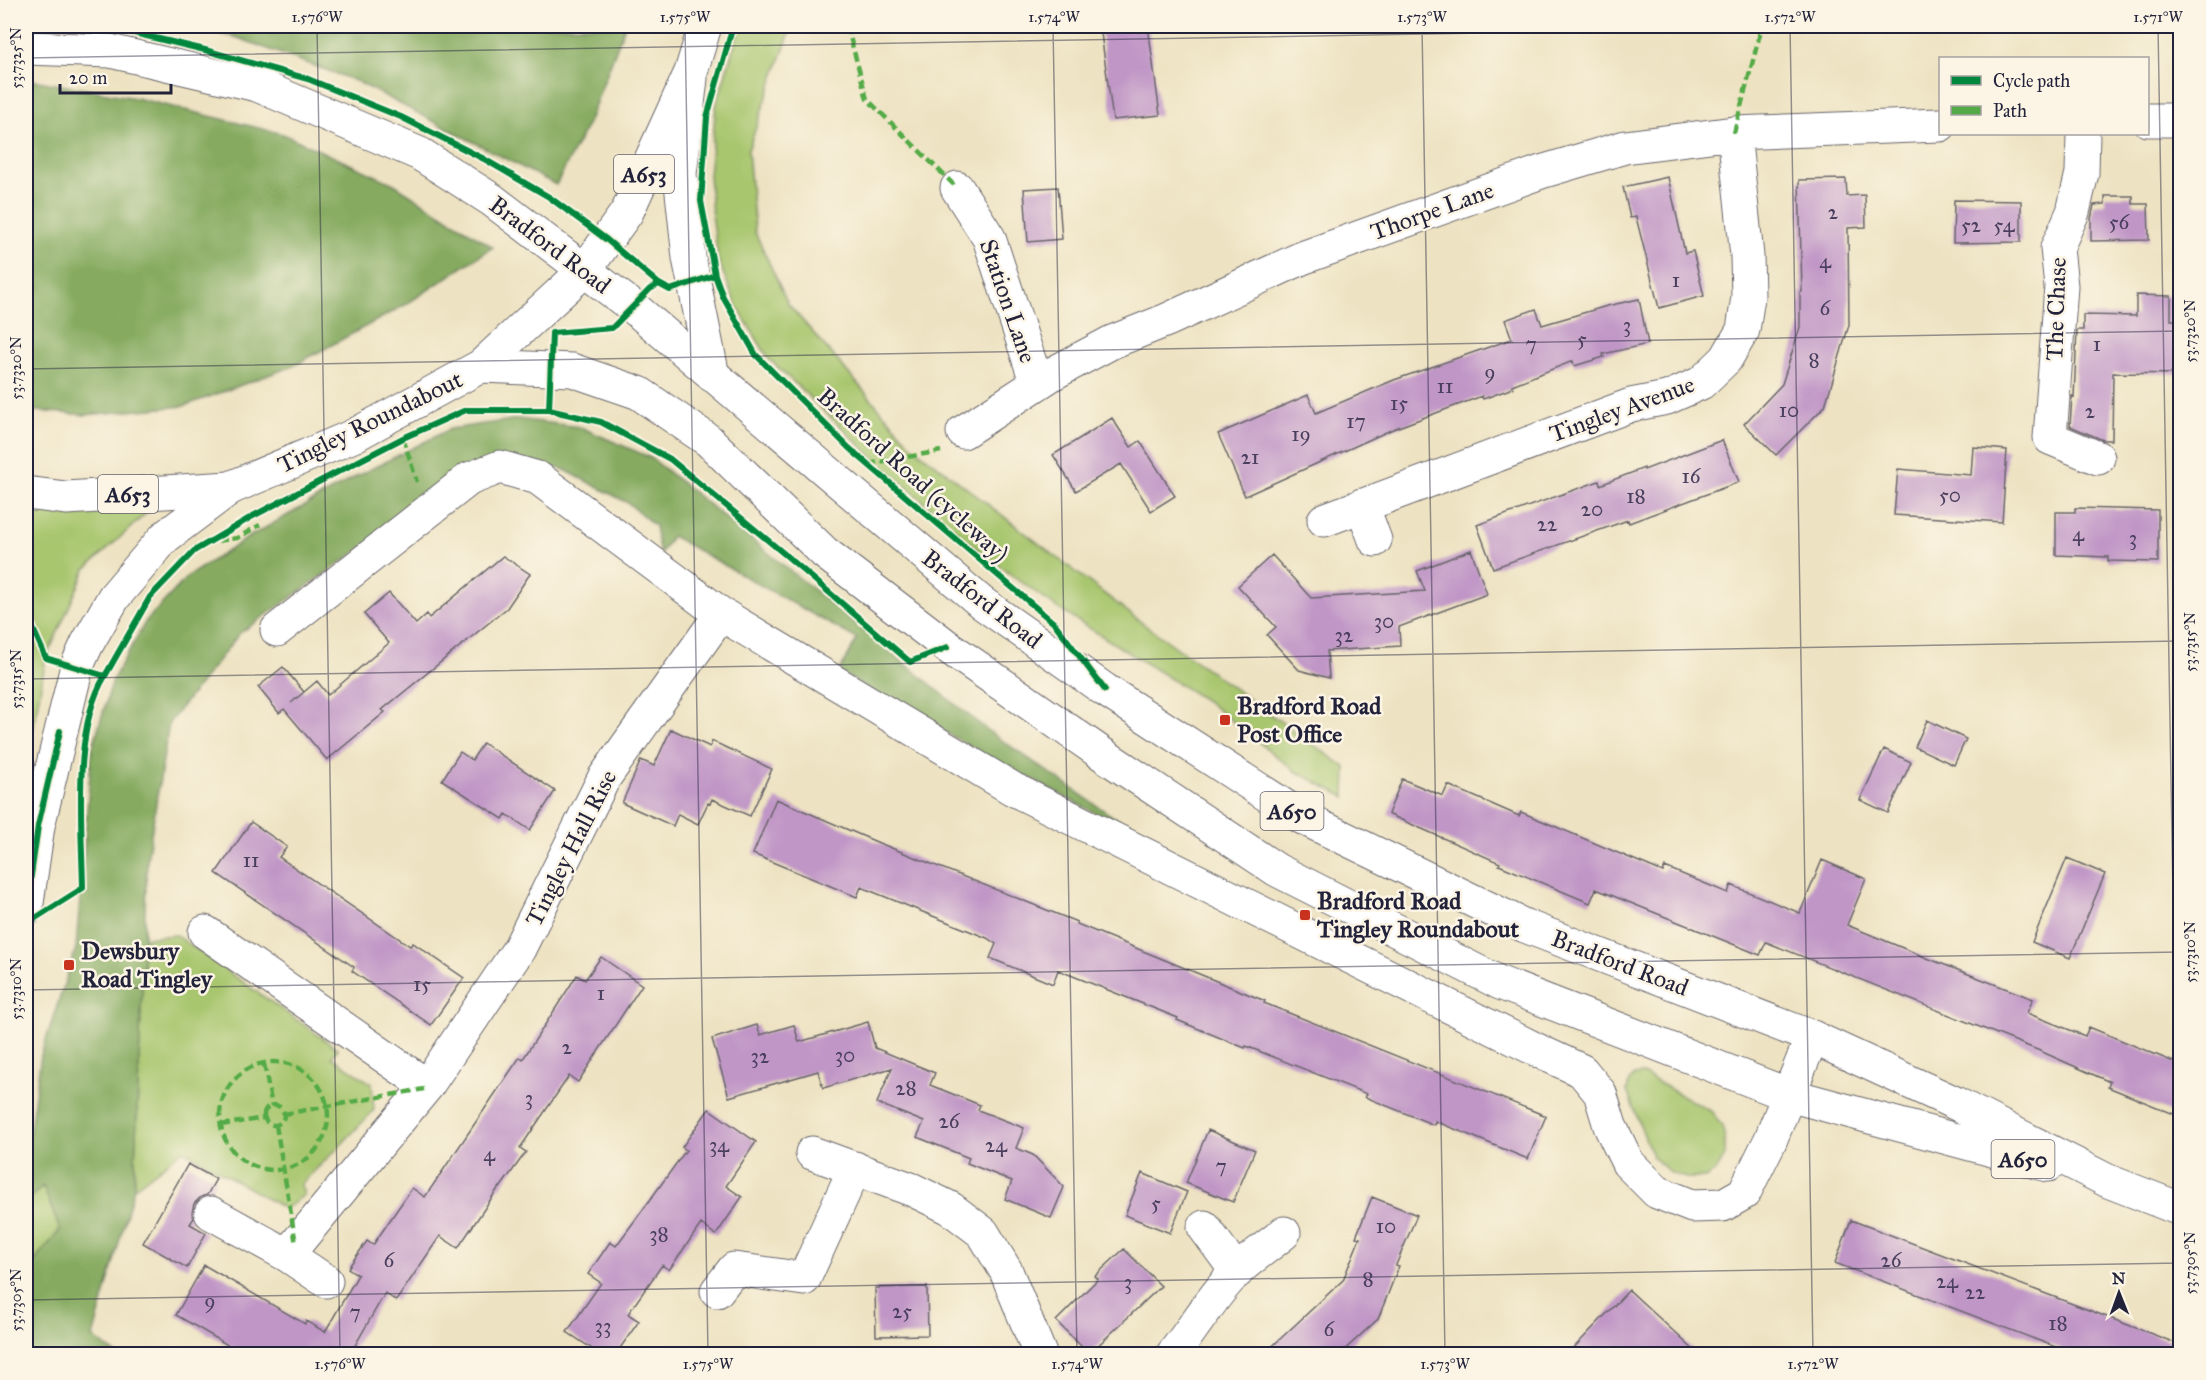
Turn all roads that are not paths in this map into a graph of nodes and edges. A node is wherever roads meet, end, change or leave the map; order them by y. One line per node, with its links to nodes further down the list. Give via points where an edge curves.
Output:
1 (705, 26): 3 (main road, Tingley Roundabout / A653)
2 (26, 48): 10 (main road, Bradford Road / A650, via 110,51 256,85 420,154 492,200)
3 (691, 72): 10 (main road, Tingley Roundabout / A653, via 627,212); 12 (main road, via 680,174 689,258)
4 (2149, 120): 5 (main road)
5 (2181, 120)
6 (1939, 125): 7 (main road, Thorpe Lane)
7 (1734, 133): 13 (main road, Thorpe Lane, via 1625,147 1541,172 1368,234 1302,258 1112,342); 18 (main road, Tingley Avenue, via 1748,297 1743,330 1726,359 1701,383 1667,398 1631,405)
8 (2083, 135): 15 (main road, The Chase, via 2082,173 2073,212 2057,248 2061,286 2050,438)
9 (957, 188): 13 (main road, Station Lane, via 989,237)
10 (585, 270): 11 (main road, Tingley Roundabout / A653); 12 (main road, Bradford Road / A650)
11 (481, 366): 16 (main road, Tingley Roundabout / A653, via 353,436); 27 (main road, Bradford Road / A650, via 572,370 639,393 708,440 825,553 948,647 1277,870 1500,982)
12 (713, 376): 25 (main road, Bradford Road / A650, via 982,603 1105,690 1303,818 1525,926)
13 (1037, 384): 14 (main road, Thorpe Lane)
14 (963, 432)
15 (2098, 458)
16 (230, 488): 17 (main road, Tingley Roundabout / A653, via 66,498); 23 (main road, A653, via 165,537 114,597 87,644 77,666 38,826)
17 (26, 493)
18 (1362, 505): 19 (main road, Tingley Avenue); 20 (main road)
19 (1324, 520)
20 (1376, 540)
21 (721, 614): 22 (main road, via 538,478 500,467 468,479); 26 (main road, Tingley Hall Rise, via 604,778 519,949); 27 (main road, via 1013,789 1582,1071 1600,1093 1628,1163 1657,1192 1692,1206 1723,1205 1744,1192)
22 (277, 630)
23 (26, 910)
24 (205, 932): 26 (main road)
25 (1812, 1037): 27 (main road); 30 (main road, Bradford Road / A650, via 1955,1102)
26 (427, 1086): 35 (main road, Tingley Hall Rise)
27 (1789, 1095): 30 (main road, Bradford Road / A650)
28 (812, 1153): 29 (main road)
29 (855, 1168): 38 (main road, via 804,1279 734,1269); 39 (main road, via 950,1208 983,1233 1006,1271)
30 (2108, 1180): 31 (main road, Bradford Road / A650)
31 (2181, 1209)
32 (211, 1213): 35 (main road)
33 (1204, 1227): 36 (main road)
34 (1284, 1233): 36 (main road)
35 (287, 1255): 37 (main road)
36 (1236, 1272): 40 (main road)
37 (326, 1281)
38 (717, 1291)
39 (1040, 1354)
40 (1173, 1354)

